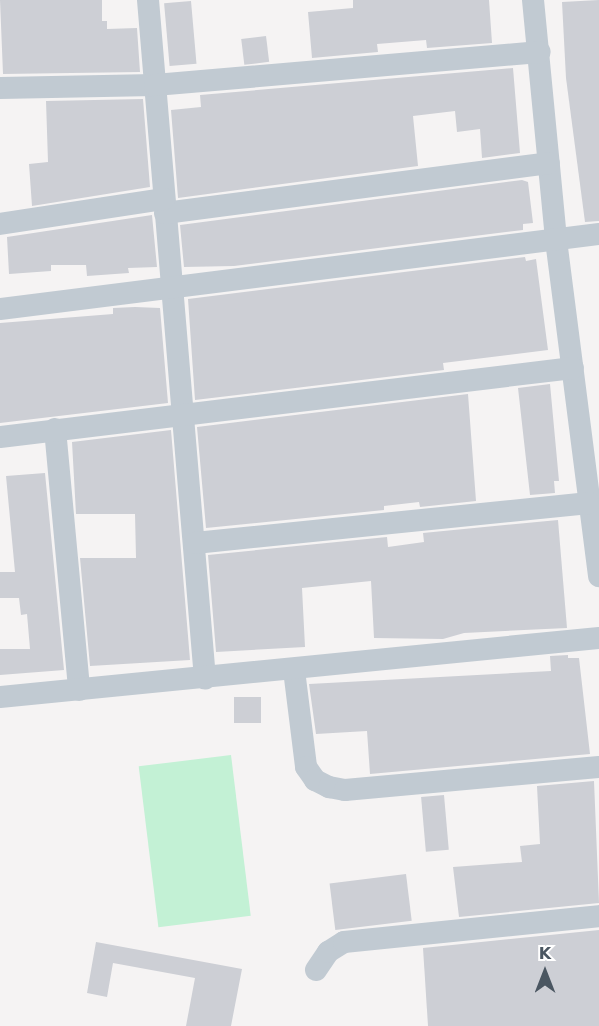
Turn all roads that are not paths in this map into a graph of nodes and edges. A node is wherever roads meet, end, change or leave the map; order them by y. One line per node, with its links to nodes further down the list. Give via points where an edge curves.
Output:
1 (148, 0): 4 (street)
2 (533, 0): 3 (street)
3 (540, 52): 4 (street); 6 (street)
4 (155, 85): 5 (street); 7 (street)
5 (0, 88)
6 (549, 163): 7 (street); 10 (street)
7 (164, 206): 8 (street); 11 (street)
8 (0, 224)
9 (599, 234): 10 (street)
10 (556, 240): 11 (street); 13 (street)
11 (173, 289): 12 (street); 14 (street)
12 (0, 309)
13 (573, 368): 14 (street); 17 (street)
14 (185, 416): 15 (street); 18 (street)
15 (55, 429): 16 (street); 23 (street)
16 (0, 436)
17 (588, 503): 18 (street); 19 (street)
18 (195, 543): 22 (street)
19 (599, 576)
20 (599, 638): 21 (street)
21 (294, 670): 22 (street); 25 (street, via 306,767 315,780 329,787 345,790)
22 (205, 679): 23 (street)
23 (79, 690): 24 (street)
24 (0, 697)
25 (599, 767)
26 (599, 916): 27 (street, via 344,942 328,952)
27 (316, 970)

